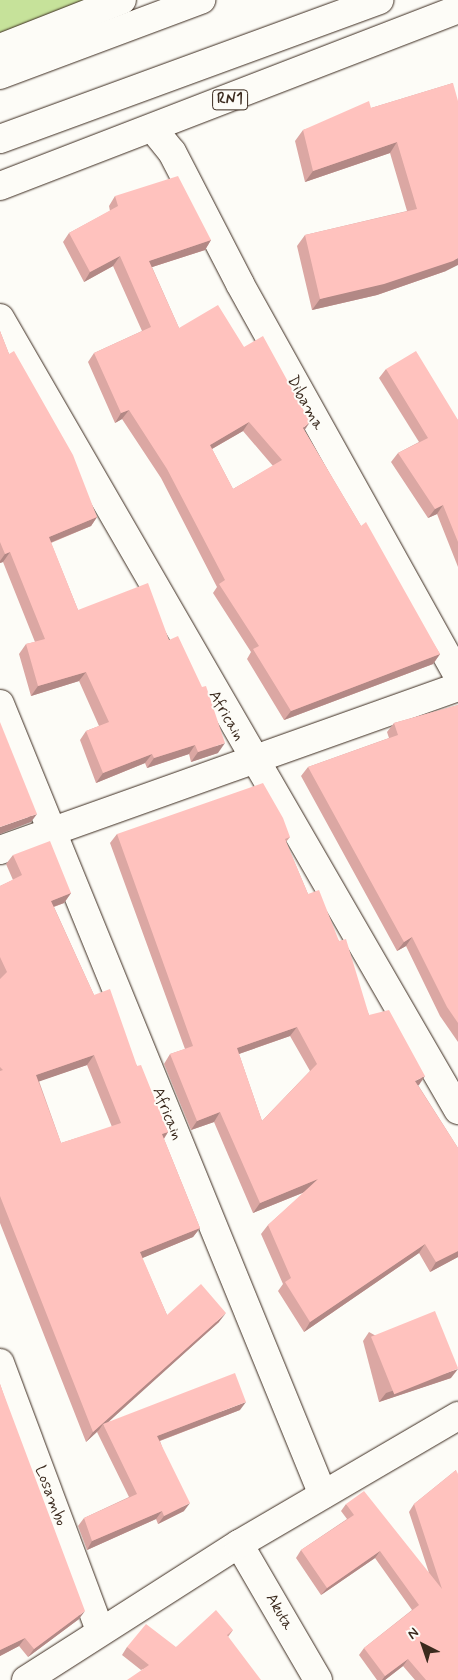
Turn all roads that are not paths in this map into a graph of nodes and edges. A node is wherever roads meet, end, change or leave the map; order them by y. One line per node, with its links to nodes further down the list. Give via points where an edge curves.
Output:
1 (122, 0): 5 (main road)
2 (201, 0): 6 (main road)
3 (379, 0): 8 (main road)
4 (458, 9): 7 (main road, RN1)
5 (0, 48)
6 (0, 75)
7 (154, 130): 9 (main road, RN1); 11 (main road, Dibama, via 172,152 240,284)
8 (0, 139)
9 (0, 186)
10 (0, 318): 14 (main road, Africain)
11 (458, 676)
12 (458, 687): 14 (main road)
13 (0, 704): 15 (main road, Africain)
14 (251, 759): 15 (main road); 17 (main road, Africain)
15 (51, 833): 16 (main road); 20 (main road, Africain)
16 (0, 850)
17 (458, 1110)
18 (0, 1363): 22 (main road, Losambo)
19 (458, 1416): 20 (main road)
20 (323, 1495): 21 (main road)
21 (239, 1544): 22 (main road); 24 (main road, Akuta)
22 (100, 1630): 23 (main road)
23 (26, 1680)
24 (318, 1680)

